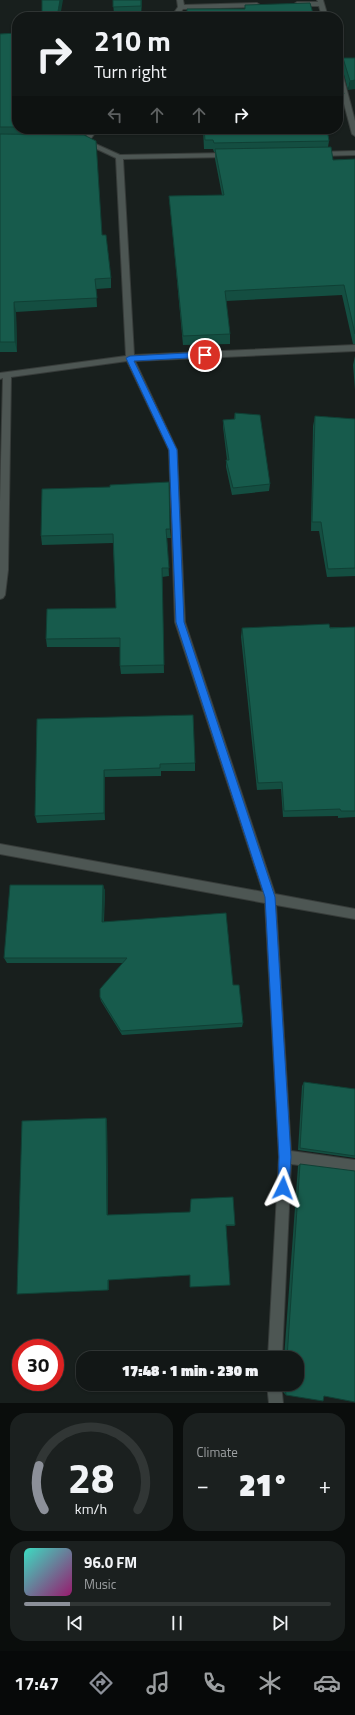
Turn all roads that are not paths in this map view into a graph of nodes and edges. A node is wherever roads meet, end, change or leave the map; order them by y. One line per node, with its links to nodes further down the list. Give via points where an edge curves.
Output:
1 (180, 0): 5 (street)
2 (320, 2): 3 (street); 7 (street)
3 (290, 4)
4 (267, 5): 5 (street)
5 (181, 7): 6 (street)
6 (178, 12)
7 (323, 12)
8 (343, 87): 10 (street)
9 (91, 134): 12 (street)
10 (355, 134)
11 (78, 141): 12 (street)
12 (86, 141): 16 (street)
13 (355, 153): 14 (street)
14 (308, 154)
15 (237, 155): 16 (street)
16 (119, 157): 18 (street)
17 (355, 348): 18 (street)
18 (130, 358): 19 (street); 22 (street, via 173,450 180,622)
19 (4, 376): 20 (street, via 3,570)
20 (0, 595)
21 (0, 849): 22 (street)
22 (270, 897): 23 (street); 24 (street)
23 (355, 914)
24 (285, 1157): 25 (street); 26 (street)
25 (355, 1166)
26 (275, 1351)
27 (275, 1391): 28 (street)
28 (276, 1403)

